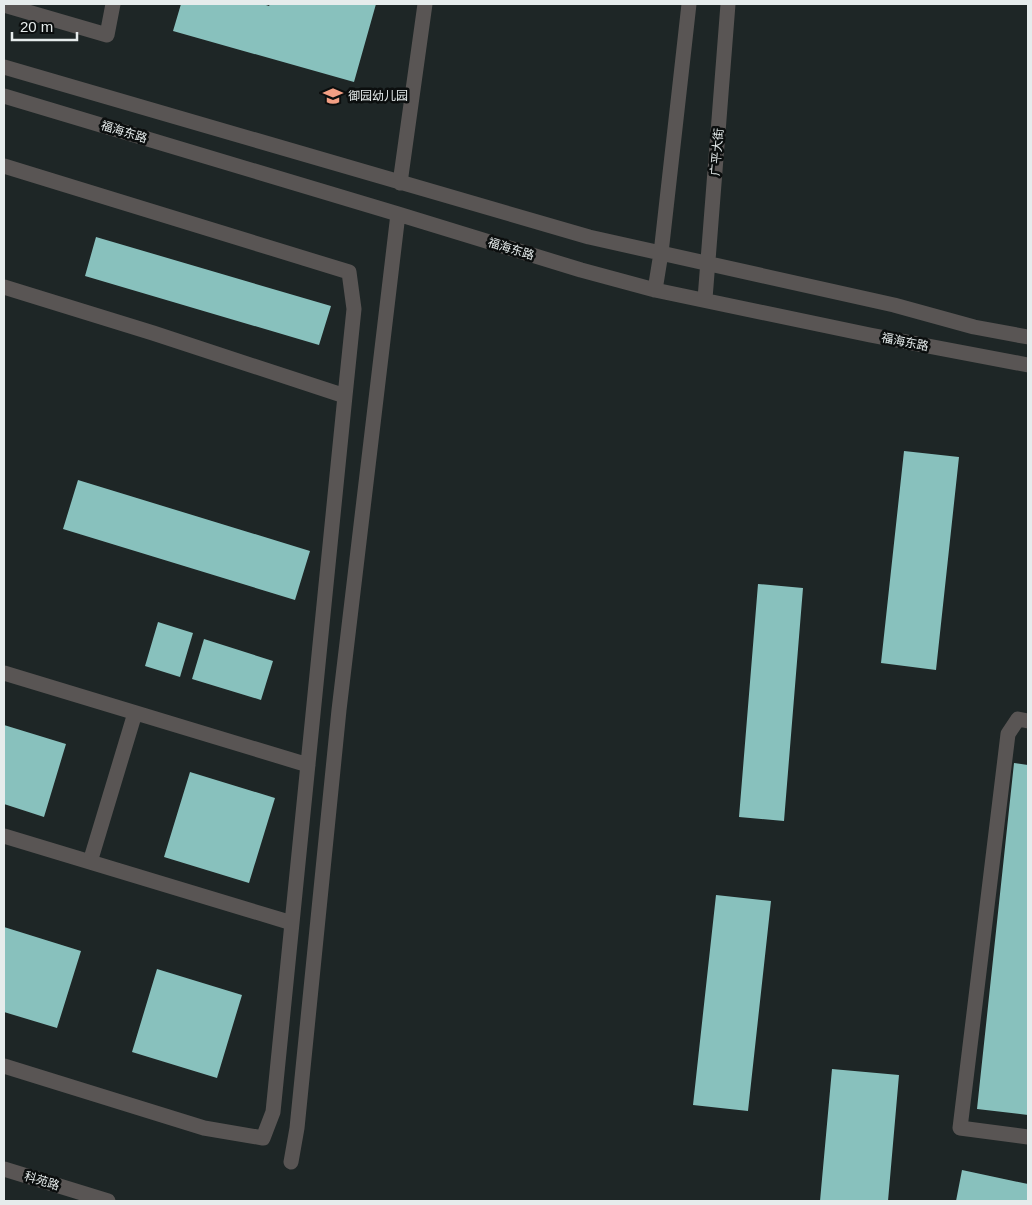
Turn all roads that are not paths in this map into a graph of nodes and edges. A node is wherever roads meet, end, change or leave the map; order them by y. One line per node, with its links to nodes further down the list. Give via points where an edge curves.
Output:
1 (113, 4): 5 (street, via 107,35)
2 (425, 4): 9 (street)
3 (689, 4): 11 (street)
4 (728, 4): 12 (street, 广平大街)
5 (4, 6)
6 (4, 67): 9 (street)
7 (4, 96): 10 (street, 福海东路)
8 (4, 166): 18 (street, via 350,272 354,309)
9 (400, 183): 11 (street, via 589,237)
10 (398, 214): 14 (street, 福海东路); 28 (street, via 339,710 297,1128)
11 (661, 253): 12 (street); 14 (street)
12 (708, 263): 15 (street, 广平大街); 16 (street)
13 (4, 287): 18 (street)
14 (655, 290): 15 (street, 福海东路)
15 (705, 299): 17 (street, 福海东路)
16 (1028, 337)
17 (1028, 365)
18 (345, 396): 22 (street)
19 (4, 673): 20 (street)
20 (135, 713): 22 (street); 24 (street)
21 (1028, 721): 27 (street, via 1018,720 1008,734 960,1128)
22 (308, 765): 25 (street)
23 (4, 836): 24 (street)
24 (90, 862): 25 (street)
25 (292, 923): 26 (street, via 273,1112 263,1138 204,1128)
26 (4, 1066)
27 (1028, 1137)
28 (290, 1162)
29 (4, 1169): 30 (street, 科苑路)
30 (108, 1201)

